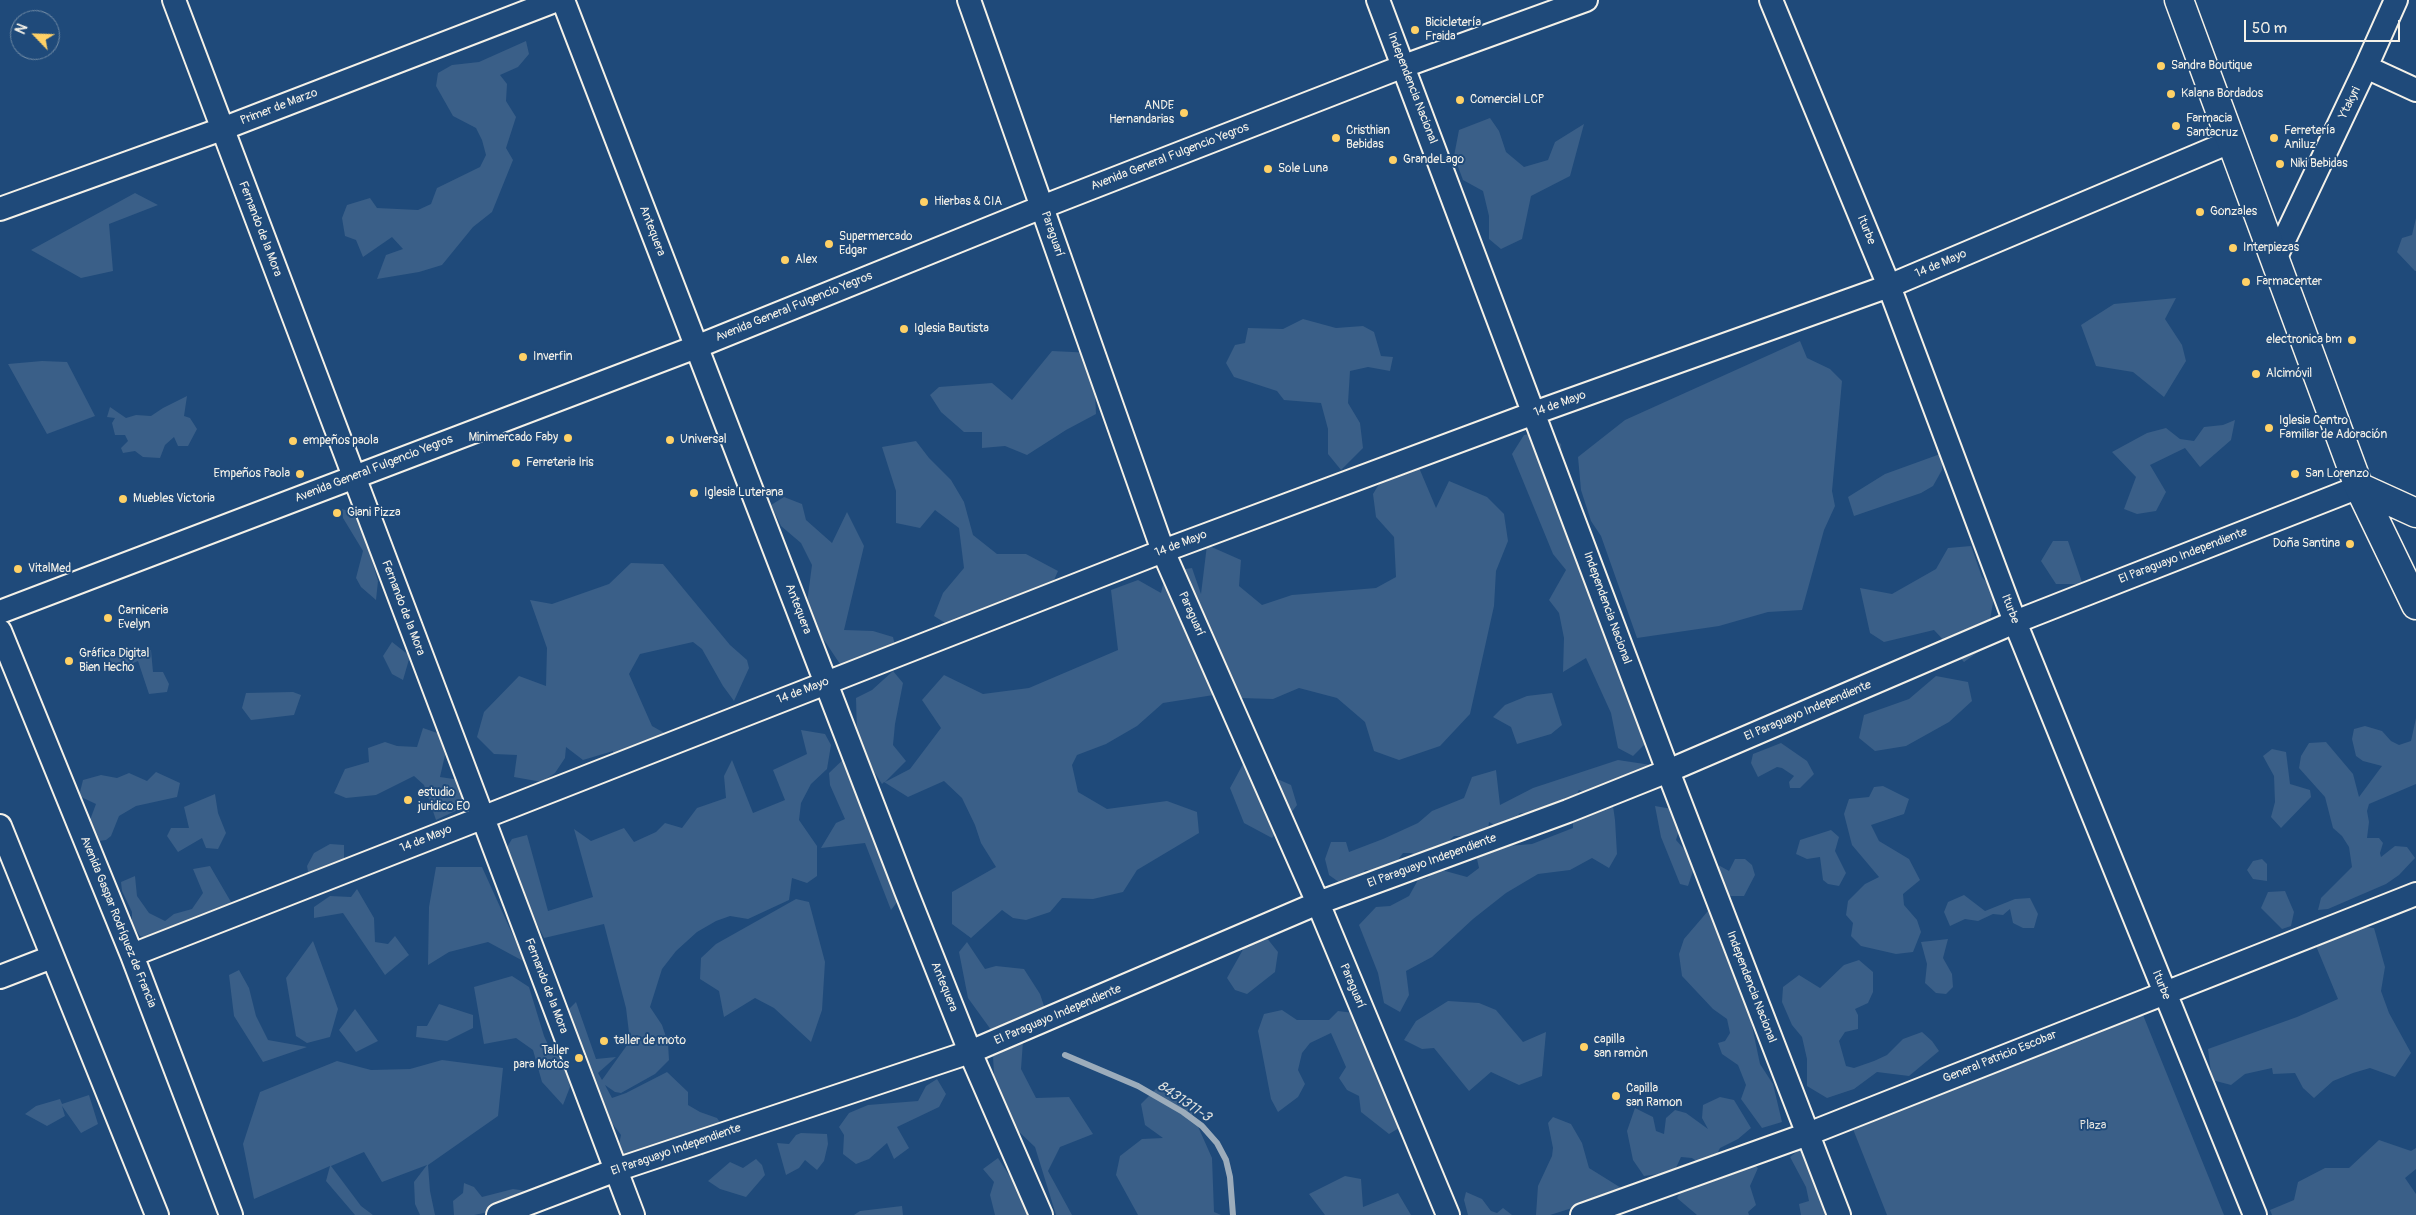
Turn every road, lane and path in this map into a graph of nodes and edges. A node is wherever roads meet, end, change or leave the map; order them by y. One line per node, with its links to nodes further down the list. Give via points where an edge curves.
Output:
1 (174, 0): 13 (street, Fernando de la Mora)
2 (557, 0): 13 (street, Primer de Marzo)
3 (562, 0): 19 (street, Antequera)
4 (969, 0): 15 (street, Paraguarí)
5 (1378, 0): 10 (street, Independencia Nacional)
6 (1586, 0): 10 (street, Avenida General Fulgencio Yegros)
7 (1771, 0): 18 (street, Iturbe)
8 (2179, 0): 14 (street)
9 (2396, 0): 11 (street, Ytakyri)
10 (1404, 66): 15 (street, Avenida General Fulgencio Yegros); 20 (street, Independencia Nacional)
11 (2366, 67): 12 (street); 17 (street, Ytakyri)
12 (2416, 90)
13 (222, 129): 16 (street, Primer de Marzo); 21 (street, Fernando de la Mora)
14 (2232, 141): 17 (street); 18 (street, 14 de Mayo)
15 (1042, 207): 19 (street, Avenida General Fulgencio Yegros); 24 (street, Paraguarí)
16 (0, 209)
17 (2275, 258): 22 (street)
18 (1889, 286): 20 (street, 14 de Mayo); 27 (street, Iturbe)
19 (696, 346): 21 (street, Avenida General Fulgencio Yegros); 29 (street, Antequera)
20 (1534, 413): 24 (street, 14 de Mayo); 30 (street, Independencia Nacional)
21 (354, 476): 26 (street, Avenida General Fulgencio Yegros); 31 (street, Fernando de la Mora)
22 (2360, 487): 23 (street); 25 (street); 27 (street, El Paraguayo Independiente)
23 (2416, 512)
24 (1163, 551): 29 (street, 14 de Mayo); 34 (street, Paraguarí)
25 (2416, 605)
26 (0, 612)
27 (2015, 622): 30 (street, El Paraguayo Independiente); 38 (street, Iturbe)
28 (0, 631): 35 (street, Avenida Gaspar Rodríguez de Francia)
29 (826, 682): 31 (street, 14 de Mayo); 39 (street, Antequera)
30 (1668, 771): 34 (street, El Paraguayo Independiente); 40 (street, Independencia Nacional)
31 (482, 816): 35 (street, 14 de Mayo); 41 (street, Fernando de la Mora)
32 (0, 826): 36 (street)
33 (2416, 894): 38 (street, General Patricio Escobar)
34 (1318, 903): 39 (street, El Paraguayo Independiente); 47 (street, Paraguarí)
35 (132, 955): 43 (street, Avenida Gaspar Rodríguez de Francia)
36 (52, 956): 37 (street); 42 (street)
37 (0, 977)
38 (2164, 992): 40 (street, General Patricio Escobar); 50 (street, Iturbe)
39 (970, 1052): 41 (street, El Paraguayo Independiente); 46 (street, Antequera)
40 (1808, 1134): 48 (street, General Patricio Escobar); 49 (street, Independencia Nacional)
41 (616, 1170): 44 (street, El Paraguayo Independiente); 45 (street, Fernando de la Mora)
42 (157, 1215)
43 (231, 1215)
44 (498, 1215)
45 (633, 1215)
46 (1041, 1215)
47 (1448, 1215)
48 (1582, 1215)
49 (1839, 1215)
50 (2254, 1215)

